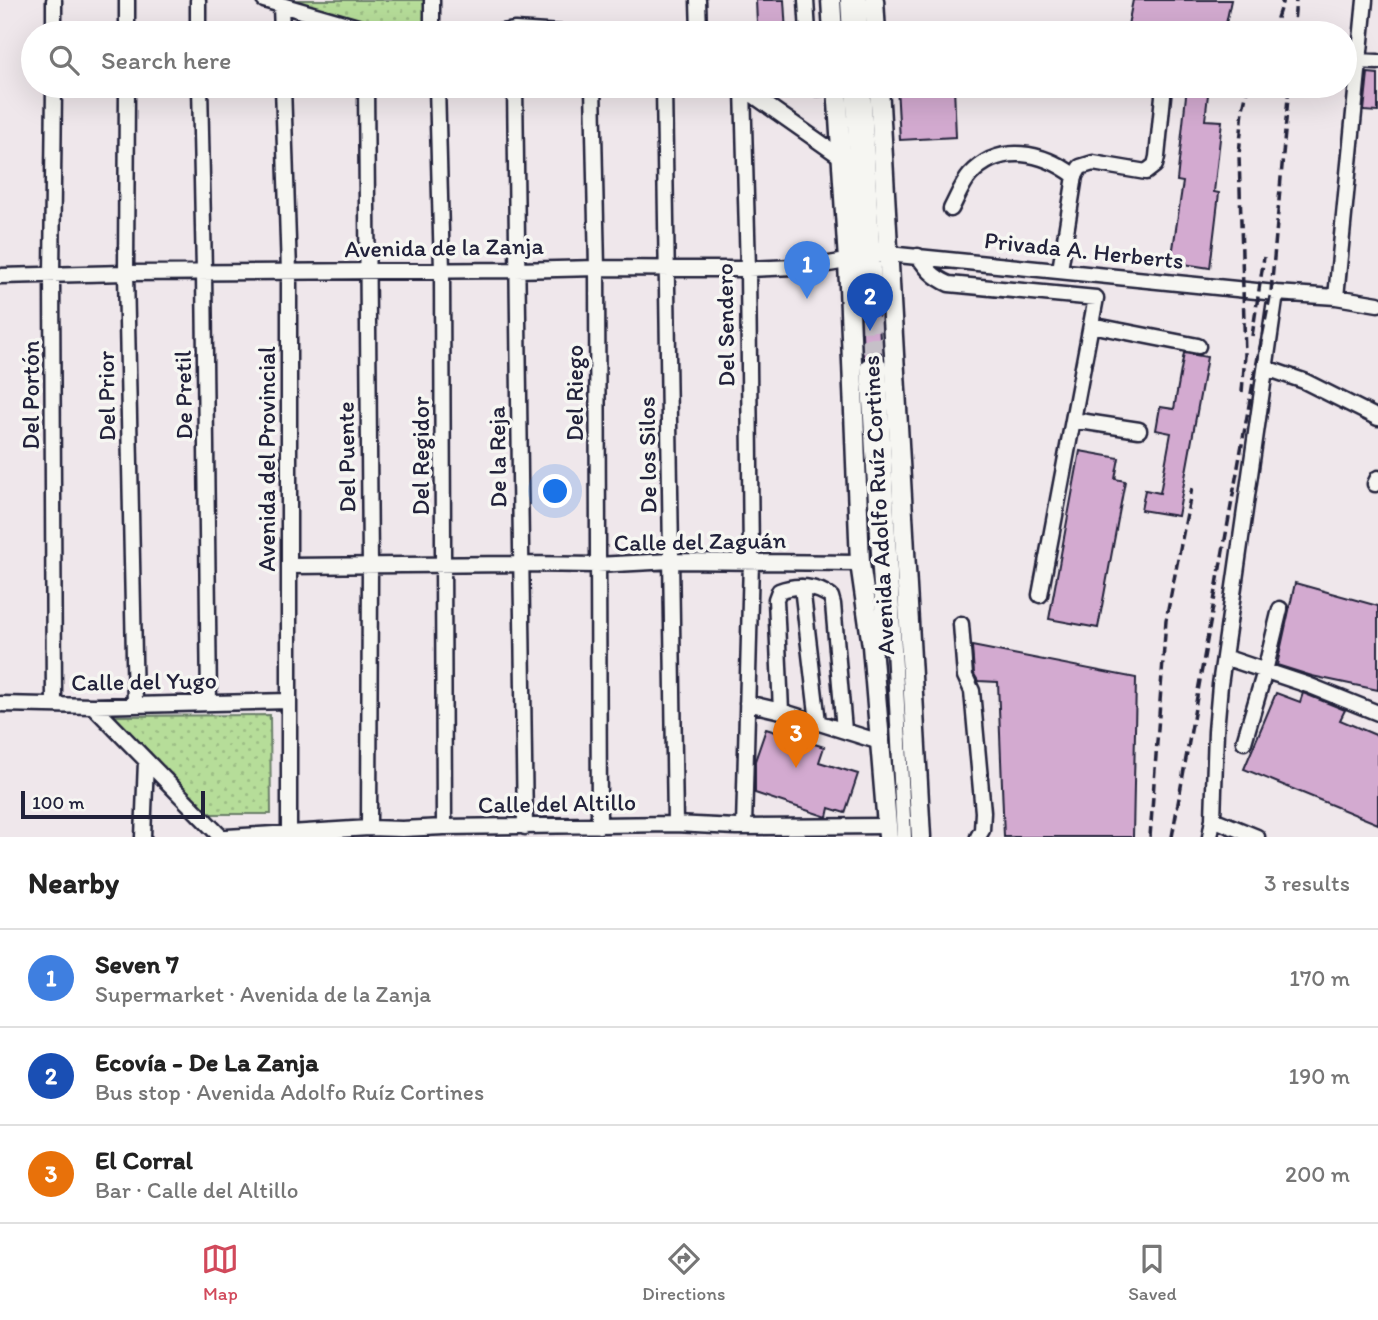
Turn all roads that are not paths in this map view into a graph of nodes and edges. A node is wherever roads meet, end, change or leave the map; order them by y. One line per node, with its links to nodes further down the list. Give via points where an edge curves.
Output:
1 (54, 0): 14 (street)
2 (127, 0): 15 (street)
3 (198, 0): 16 (street)
4 (264, 0): 13 (street)
5 (432, 0): 19 (street)
6 (698, 0): 20 (street)
7 (806, 0): 21 (street)
8 (831, 0): 22 (main road)
9 (848, 0): 23 (street)
10 (859, 0): 24 (street)
11 (874, 0): 25 (main road)
12 (1366, 0): 26 (street)
13 (281, 6): 17 (street); 18 (street)
14 (54, 21)
15 (127, 21)
16 (198, 21)
17 (282, 21)
18 (332, 21)
19 (432, 21)
20 (699, 21)
21 (807, 21)
22 (832, 21)
23 (849, 21)
24 (860, 21)
25 (875, 21)
26 (1359, 61): 27 (street); 28 (street)
27 (1378, 62)
28 (1357, 82)
29 (54, 98): 63 (street, Del Portón)
30 (127, 98): 60 (street, Del Prior)
31 (200, 98): 58 (street, De Pretil)
32 (283, 98): 59 (street, Avenida del Provincial)
33 (366, 98): 57 (street, Del Puente)
34 (438, 98): 54 (street, Del Regidor)
35 (516, 98): 55 (street, De la Reja)
36 (593, 98): 51 (street, Del Riego)
37 (664, 98): 52 (street, De los Silos)
38 (742, 98): 53 (street, Del Sendero)
39 (758, 98): 46 (street)
40 (842, 98): 46 (main road, Avenida Adolfo Ruíz Cortines)
41 (844, 98): 50 (street)
42 (863, 98): 50 (street)
43 (877, 98): 50 (main road, Avenida Adolfo Ruíz Cortines)
44 (1163, 98): 47 (street, via 1155,165 1146,172 1093,163 1080,167)
45 (1355, 98): 66 (street)
46 (841, 157): 50 (main road, Avenida Adolfo Ruíz Cortines)
47 (1075, 176): 48 (street, via 1046,158 1010,153 983,163 968,177); 56 (street)
48 (951, 209)
49 (918, 256): 50 (street, Privada A. Herberts); 56 (street, Privada A. Herberts); 67 (street, via 929,273 949,284)
50 (868, 258): 53 (street, Avenida de la Zanja); 65 (street); 78 (main road, Avenida Adolfo Ruíz Cortines); 117 (main road, Avenida Adolfo Ruíz Cortines, via 906,554)
51 (597, 268): 52 (street, Avenida de la Zanja); 55 (street, Avenida de la Zanja); 82 (street, Del Riego)
52 (667, 268): 53 (street, Avenida de la Zanja); 76 (street, De los Silos)
53 (748, 269): 77 (street, Del Sendero)
54 (442, 270): 55 (street, Avenida de la Zanja); 57 (street, Avenida de la Zanja); 81 (street, Del Regidor)
55 (516, 270): 79 (street, De la Reja)
56 (1059, 270): 61 (street, Privada A. Herberts)
57 (367, 271): 59 (street, Avenida de la Zanja); 80 (street, Del Puente)
58 (204, 272): 59 (street, Avenida de la Zanja); 60 (street, Avenida de la Zanja); 91 (street, De Pretil)
59 (289, 272): 83 (street, Avenida del Provincial)
60 (126, 273): 63 (street, Avenida de la Zanja); 95 (street, Del Prior)
61 (1100, 275): 64 (street, Privada A. Herberts); 67 (street)
62 (0, 276): 63 (street, Avenida de la Zanja)
63 (52, 276): 94 (street, Del Portón)
64 (1276, 293): 66 (street, Privada A. Herberts); 72 (street)
65 (869, 296)
66 (1336, 297): 68 (street, Privada A. Herberts)
67 (1096, 298): 69 (street)
68 (1378, 304)
69 (1091, 325): 70 (street); 74 (street)
70 (1198, 346)
71 (873, 365): 113 (street)
72 (1266, 368): 73 (street, via 1304,381); 88 (street)
73 (1378, 418)
74 (1073, 420): 75 (street); 85 (street)
75 (1139, 430)
76 (671, 561): 77 (street, Calle del Zaguán); 82 (street, Calle del Zaguán); 105 (street, De los Silos)
77 (751, 561): 78 (street, Calle del Zaguán); 92 (street, Del Sendero)
78 (860, 563): 101 (main road, Avenida Adolfo Ruíz Cortines)
79 (523, 564): 81 (street, Calle del Zaguán); 82 (street, Calle del Zaguán); 108 (street, De la Reja)
80 (370, 565): 81 (street, Calle del Zaguán); 83 (street, Calle del Zaguán); 109 (street, Del Puente)
81 (444, 565): 107 (street, Del Regidor)
82 (597, 565): 106 (street, Del Riego)
83 (289, 566): 90 (street, Avenida del Provincial)
84 (802, 587): 97 (street, via 787,587 776,599); 99 (street); 100 (street, via 822,590 831,597)
85 (1040, 595)
86 (1280, 609): 89 (street)
87 (961, 624): 118 (street, via 983,812)
88 (1224, 657): 89 (street); 104 (street)
89 (1265, 671): 98 (street); 102 (street)
90 (289, 701): 91 (street, Calle del Yugo); 112 (street, Avenida del Provincial)
91 (209, 703): 95 (street, Calle del Yugo)
92 (747, 703): 97 (street); 110 (street, Del Sendero)
93 (0, 704): 94 (street, Calle del Yugo)
94 (54, 705): 96 (street, Calle del Yugo)
95 (135, 705): 96 (street, Calle del Yugo)
96 (93, 706): 103 (street)
97 (781, 711): 99 (street)
98 (1378, 713)
99 (818, 722): 100 (street)
100 (844, 730): 101 (street)
101 (880, 742): 113 (main road, Avenida Adolfo Ruíz Cortines)
102 (1244, 742)
103 (146, 761): 114 (street); 115 (street)
104 (1213, 819): 119 (street); 120 (street)
105 (675, 824): 106 (street, Calle del Altillo); 110 (street, Calle del Altillo)
106 (599, 826): 108 (street, Calle del Altillo)
107 (444, 827): 108 (street, Calle del Altillo); 111 (street, Calle del Altillo)
108 (525, 827)
109 (369, 828): 111 (street, Calle del Altillo); 112 (street, Calle del Altillo)
110 (739, 831): 113 (street, Calle del Altillo)
111 (402, 833)
112 (289, 835): 116 (street, Calle del Altillo)
113 (892, 835)
114 (143, 837)
115 (221, 837)
116 (227, 837)
117 (920, 837)
118 (978, 837)
119 (1210, 837)
120 (1257, 837)

